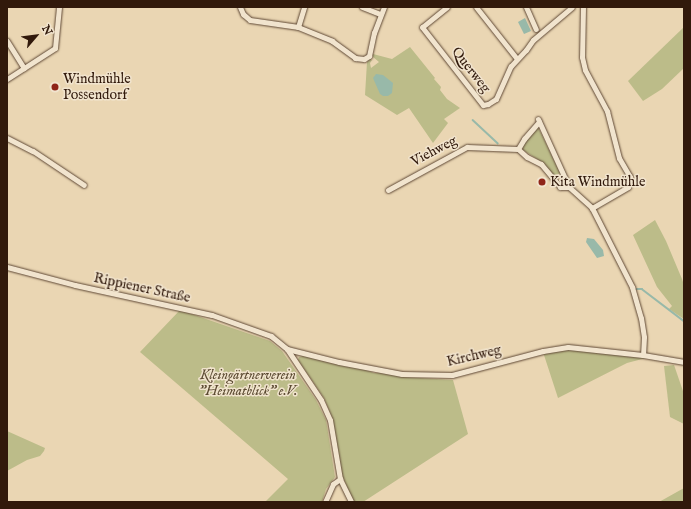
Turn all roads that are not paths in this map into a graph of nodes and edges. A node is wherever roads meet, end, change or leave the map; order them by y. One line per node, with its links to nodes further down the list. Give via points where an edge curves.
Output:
1 (59, 7): 16 (street, via 55,48)
2 (240, 7): 12 (street, via 250,20)
3 (304, 7): 12 (street)
4 (362, 7): 11 (street)
5 (384, 7): 11 (street)
6 (446, 7): 15 (street, Querweg, via 422,27 483,105 496,99 511,66)
7 (476, 7): 15 (street)
8 (526, 7): 13 (street)
9 (572, 7): 15 (street, Querweg, via 533,40)
10 (583, 7): 23 (street, via 582,58 585,70 607,111 620,158 630,177 628,187)
11 (380, 14): 12 (street, via 366,59 355,58 332,41)
12 (298, 27)
13 (536, 29)
14 (7, 41): 16 (street)
15 (517, 59)
16 (24, 68): 17 (street)
17 (7, 78)
18 (7, 138): 20 (street, via 33,151)
19 (518, 149): 21 (street, via 541,164 560,187); 21 (street, via 538,121); 22 (street, Viehweg, via 467,147)
20 (84, 185)
21 (569, 187): 23 (street)
22 (388, 190)
23 (592, 208): 26 (street, via 635,294 644,337)
24 (7, 267): 25 (street, Rippiener Straße, via 75,285 212,315 271,336)
25 (287, 349): 26 (street, Kirchweg, via 402,374 452,375 568,347); 28 (street, via 321,400 330,420)
26 (643, 355): 27 (street, Kirchweg)
27 (684, 362)
28 (340, 479): 29 (street, via 332,484); 30 (street)
29 (325, 502)
30 (351, 502)

